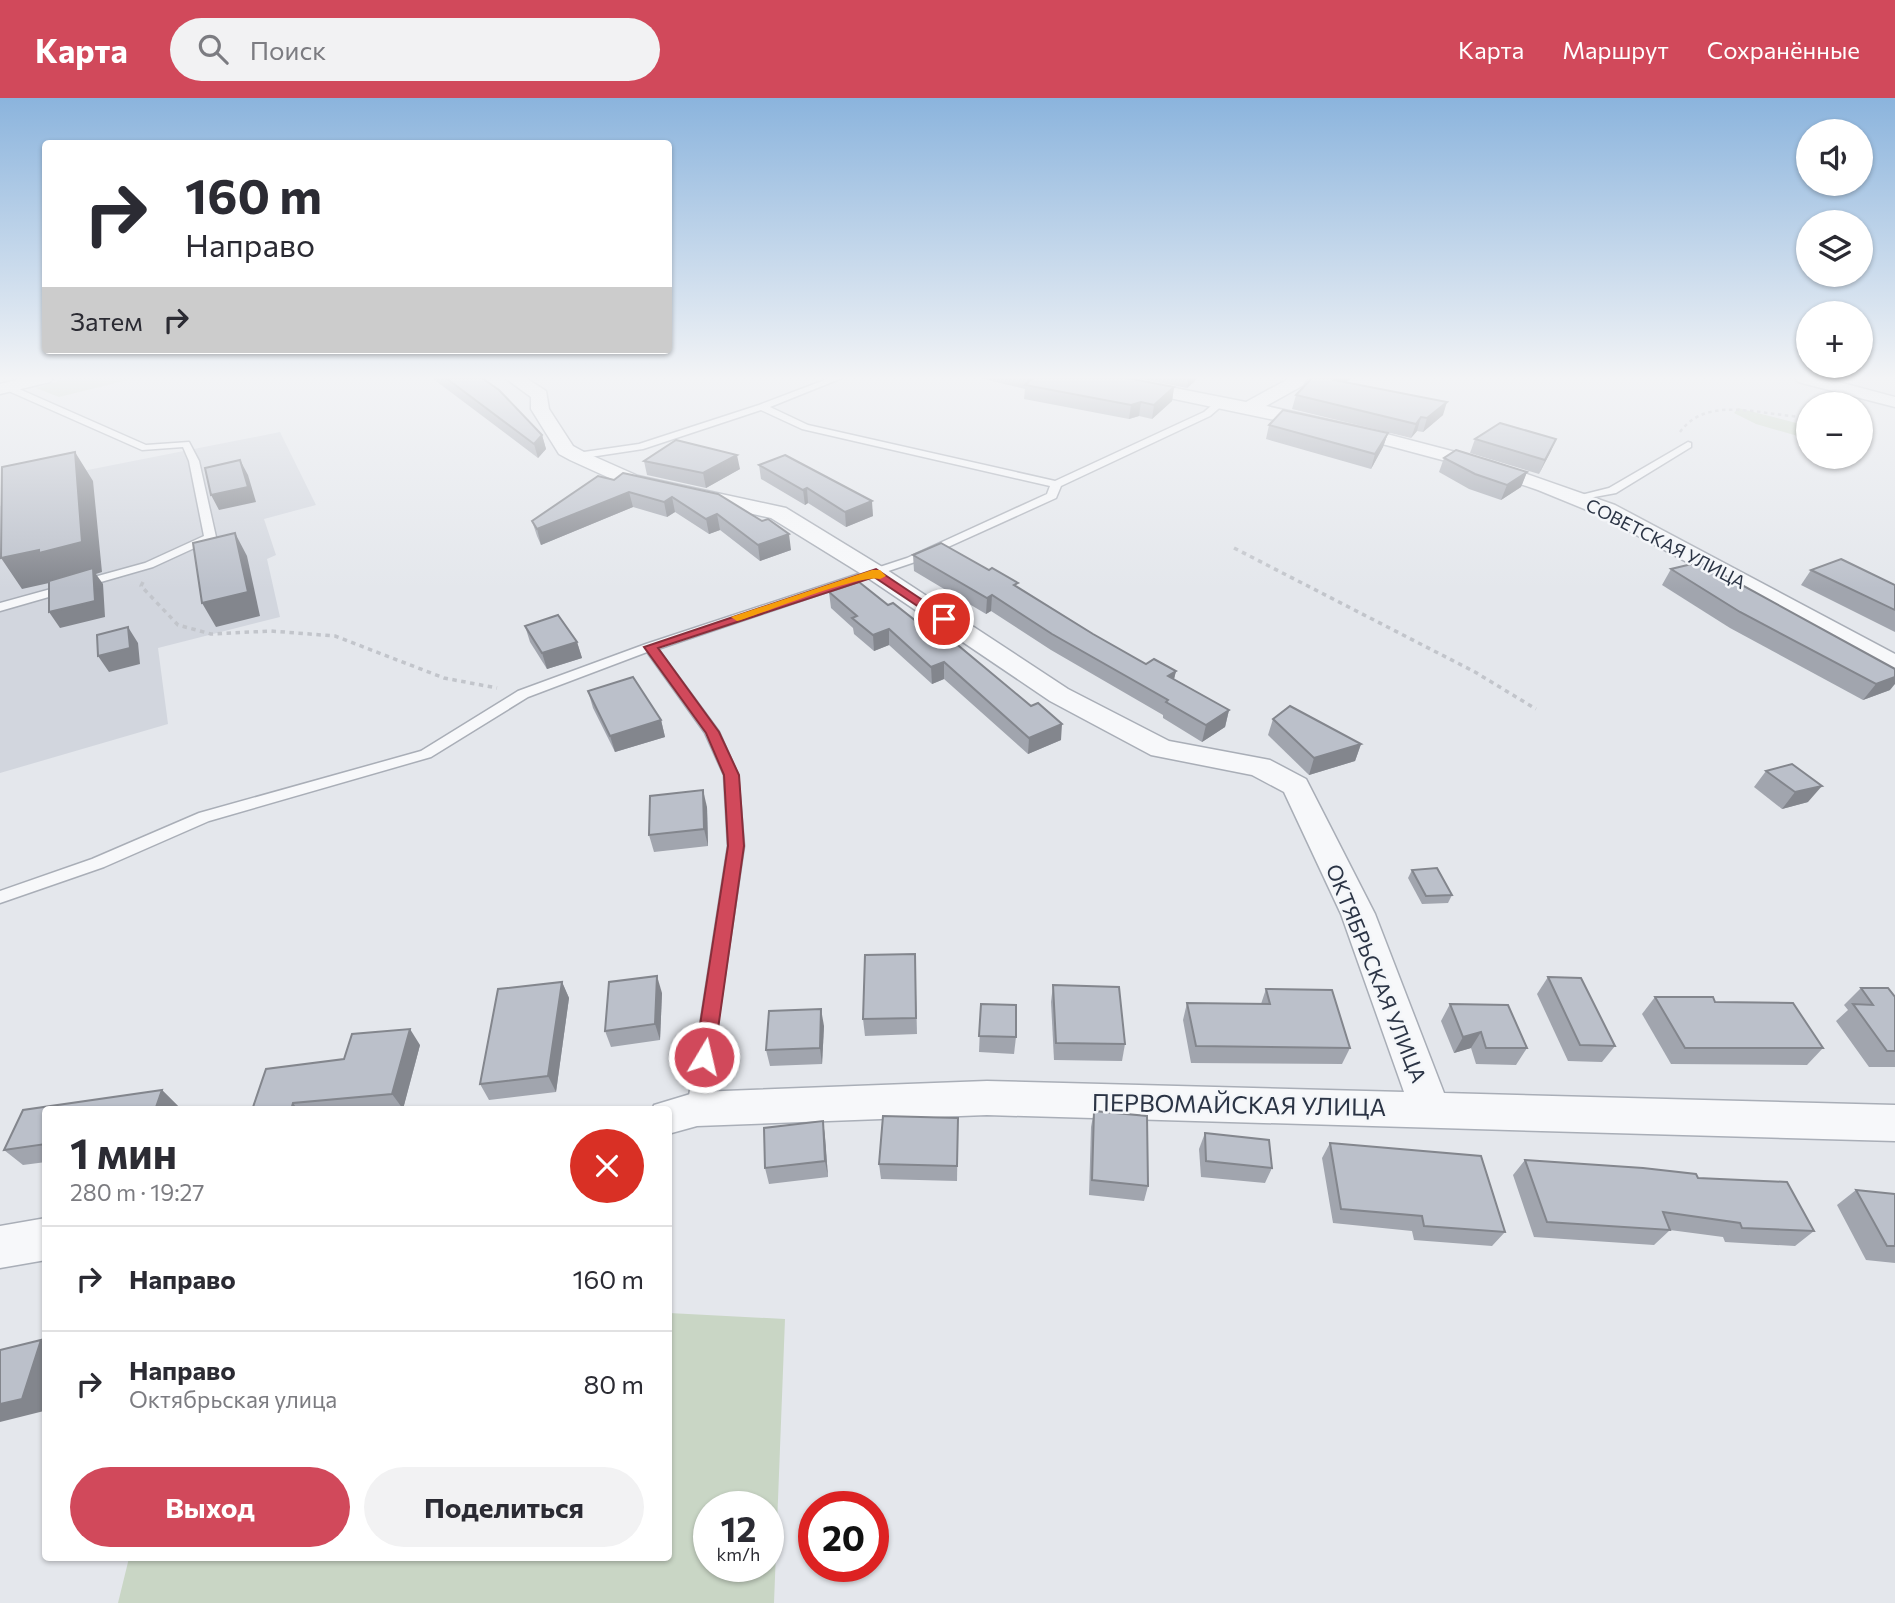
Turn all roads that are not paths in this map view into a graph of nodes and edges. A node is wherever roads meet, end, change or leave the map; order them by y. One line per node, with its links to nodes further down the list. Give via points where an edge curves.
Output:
1 (188, 448): 12 (lane, via 210,537 149,565)
2 (565, 448): 8 (street, ОКТЯБРЬСКАЯ УЛИЦА)
3 (631, 448): 8 (lane)
4 (899, 448): 9 (lane)
5 (1133, 448): 9 (lane)
6 (1426, 448): 10 (street, СОВЕТСКАЯ УЛИЦА)
7 (1683, 448): 10 (lane, via 1612,491)
8 (577, 456): 11 (street, ОКТЯБРЬСКАЯ УЛИЦА, via 632,481 779,513)
9 (1056, 484): 11 (lane, via 1052,496)
10 (1578, 498): 14 (street, СОВЕТСКАЯ УЛИЦА)
11 (876, 573): 13 (lane); 16 (street, ОКТЯБРЬСКАЯ УЛИЦА, via 1059,695 1161,749 1260,767 1296,786 1358,914)
12 (0, 607)
13 (650, 647): 15 (lane, via 523,694 426,754 204,817 98,863); 17 (lane, via 712,732 732,775 736,846)
14 (1895, 664)
15 (0, 897)
16 (1430, 1109): 17 (street, ПЕРВОМАЙСКАЯ УЛИЦА, via 987,1098); 18 (street, ПЕРВОМАЙСКАЯ УЛИЦА)
17 (682, 1113)
18 (1895, 1123)
19 (42, 1240): 20 (street)
20 (0, 1247)

